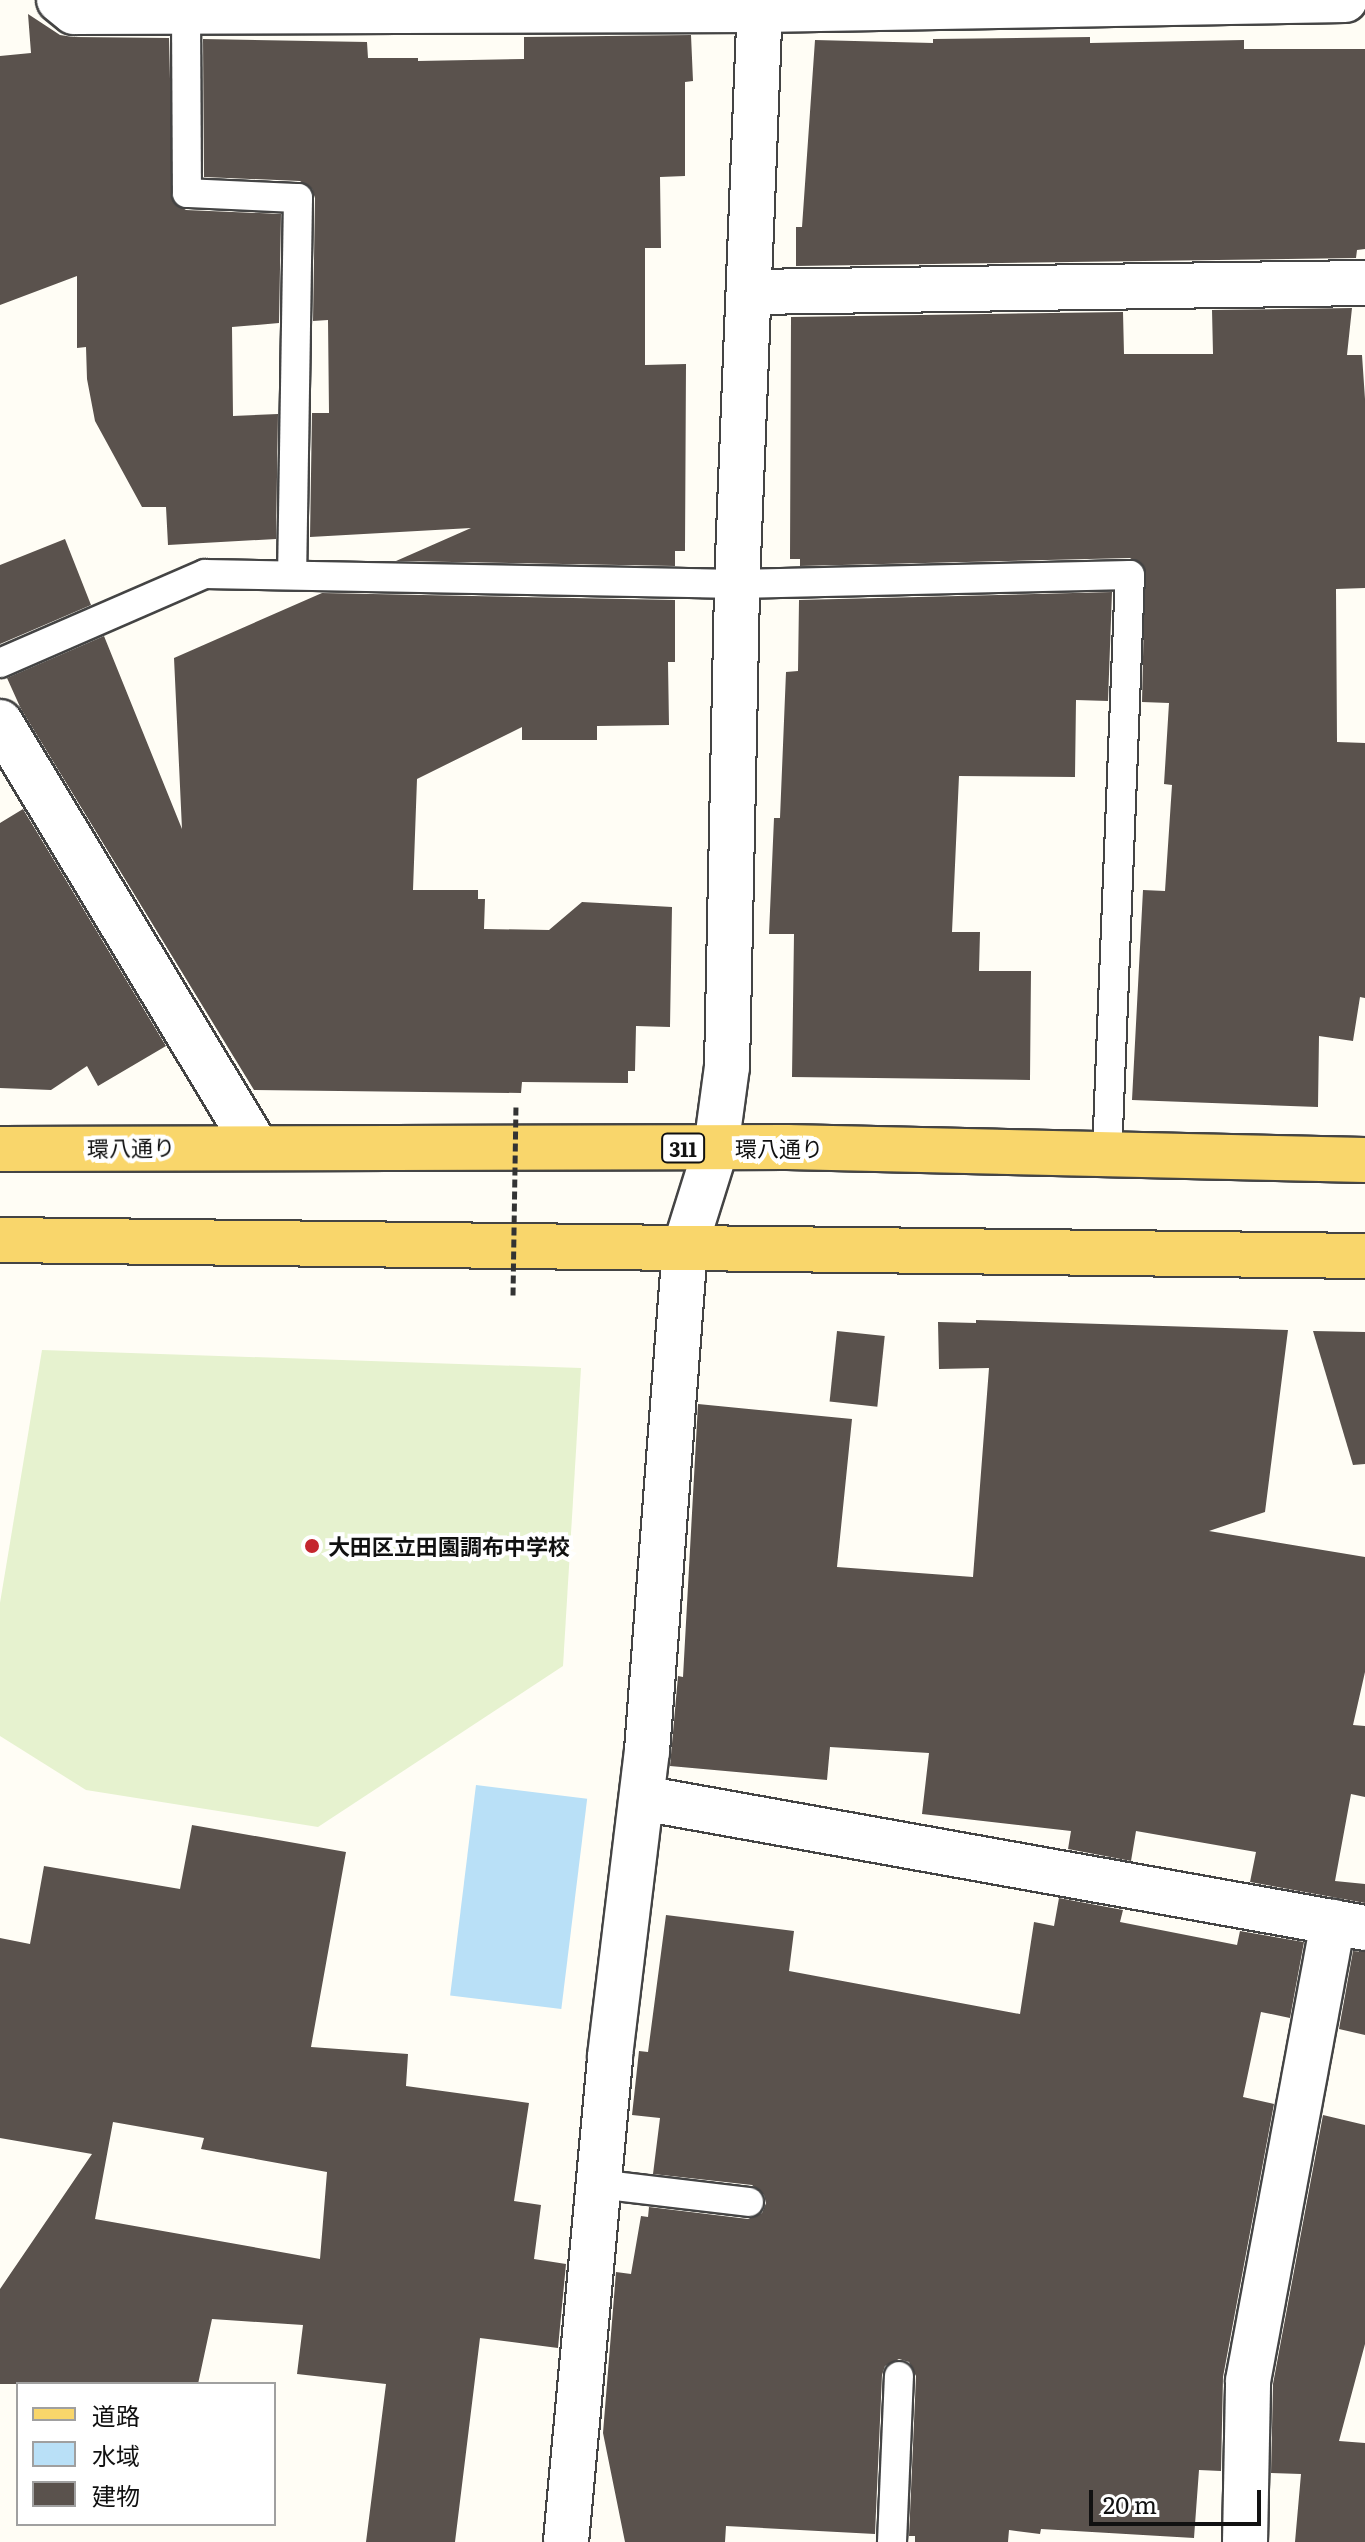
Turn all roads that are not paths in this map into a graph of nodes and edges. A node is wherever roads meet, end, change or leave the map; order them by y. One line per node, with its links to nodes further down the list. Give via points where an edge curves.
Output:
1 (59, 0): 5 (street, via 74,12)
2 (1345, 0): 3 (street)
3 (1134, 2): 4 (street)
4 (760, 5): 5 (street); 7 (street)
5 (186, 12): 8 (lane, via 187,193 298,198)
6 (1365, 283): 7 (street)
7 (751, 292): 9 (street)
8 (292, 575): 9 (lane); 10 (lane, via 205,574)
9 (737, 584): 13 (street, via 727,1067); 15 (lane, via 1130,575)
10 (0, 663)
11 (0, 722): 12 (street)
12 (255, 1145): 13 (main road, 環八通り / 311); 14 (main road, 環八通り / 311)
13 (716, 1148): 15 (main road, 環八通り / 311); 18 (street)
14 (0, 1149)
15 (1107, 1156): 16 (main road, 環八通り / 311)
16 (1365, 1160)
17 (0, 1240): 18 (main road)
18 (685, 1247): 19 (main road); 20 (street)
19 (1365, 1256)
20 (642, 1798): 21 (street); 22 (street)
21 (1349, 1925): 27 (street, via 1248,2381)
22 (598, 2184): 23 (lane); 25 (street)
23 (749, 2202)
24 (899, 2376): 26 (lane)
25 (566, 2542)
26 (892, 2542)
27 (1245, 2542)

